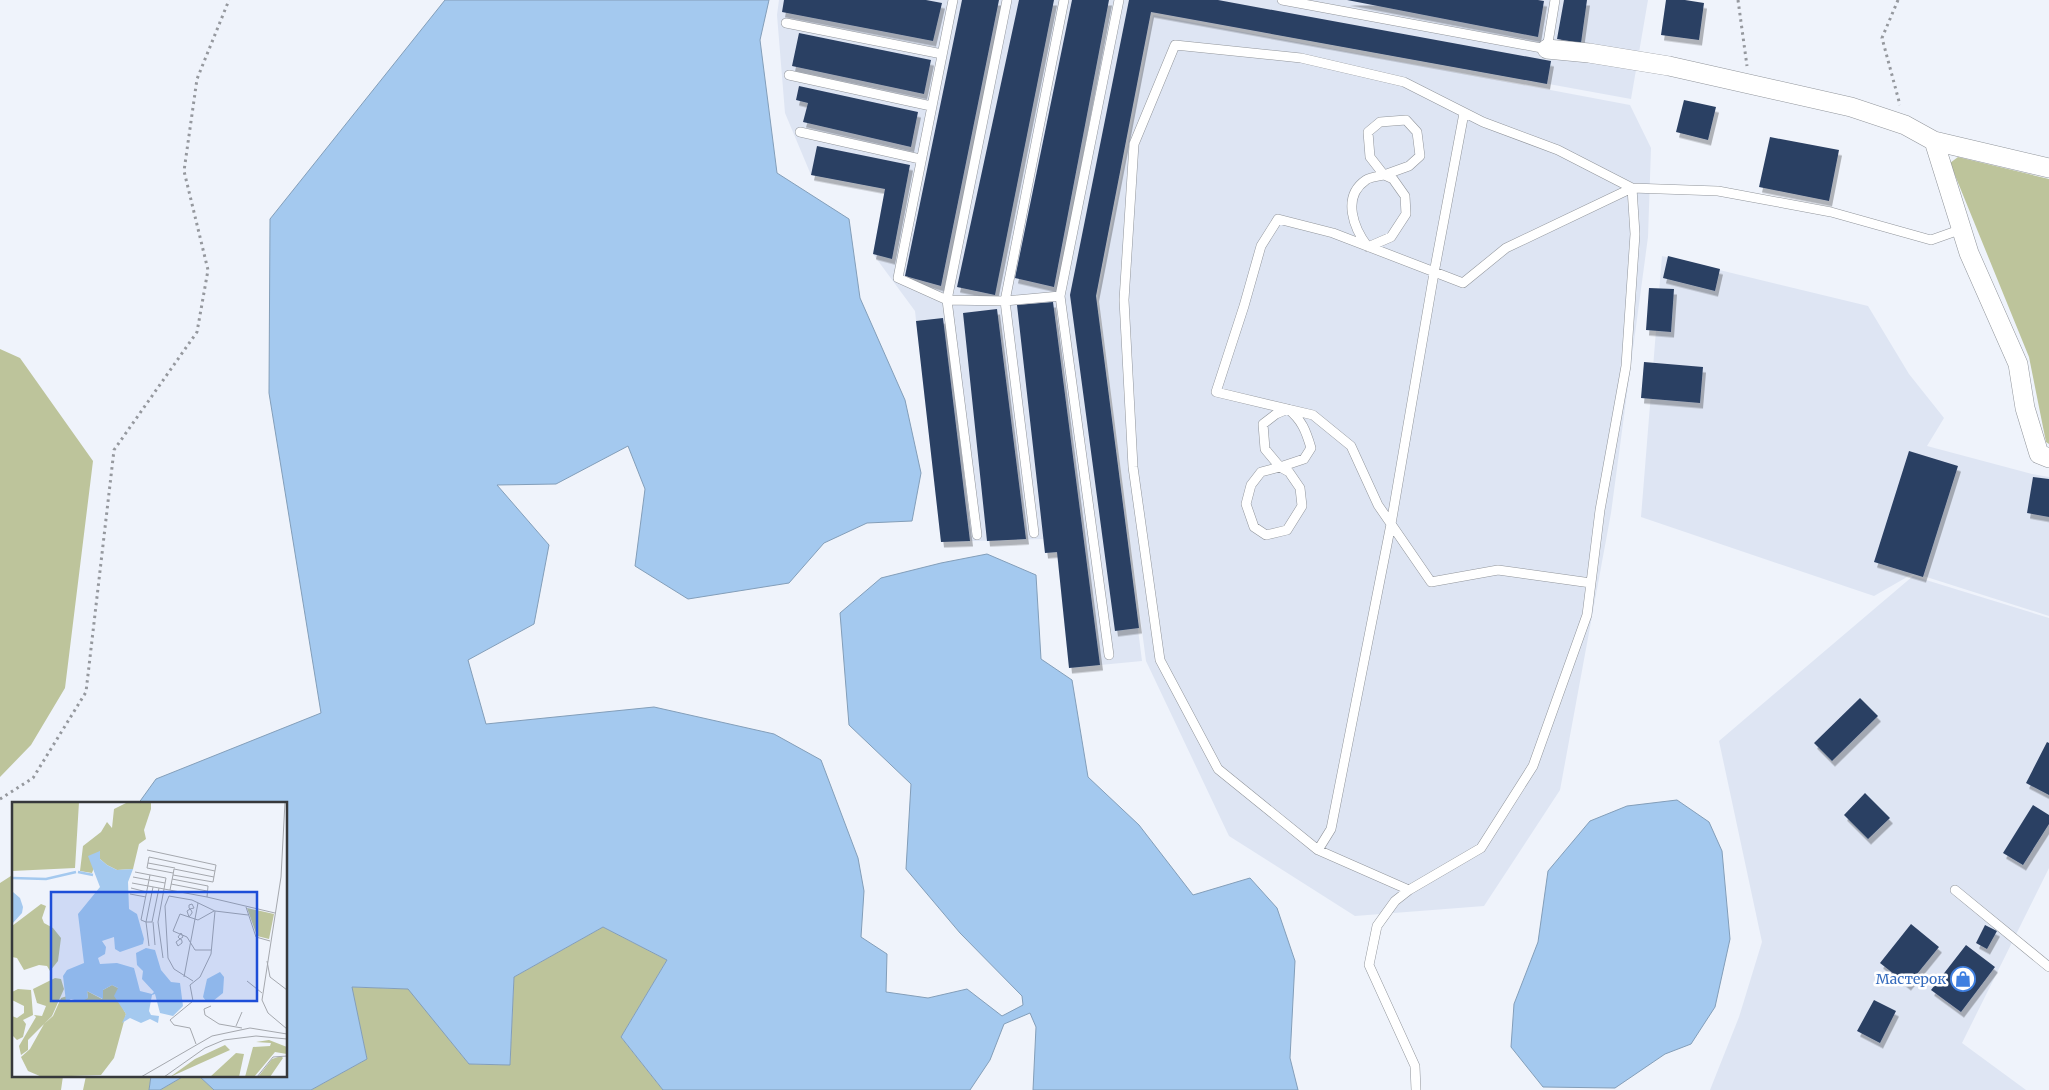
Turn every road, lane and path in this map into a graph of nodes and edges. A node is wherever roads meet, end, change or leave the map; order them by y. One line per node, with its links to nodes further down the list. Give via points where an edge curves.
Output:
1 (229, 0): 38 (path, via 197,79 184,171 208,270 197,332 114,450 86,692 33,778)
2 (953, 0): 12 (lane)
3 (1006, 0): 28 (lane)
4 (1064, 0): 29 (lane)
5 (1119, 0): 27 (lane)
6 (1282, 0): 11 (lane)
7 (1555, 0): 11 (lane)
8 (1738, 0): 14 (path)
9 (1898, 0): 17 (path, via 1882,38)
10 (786, 22): 12 (lane)
11 (1547, 49): 14 (street, via 1669,66)
12 (942, 54): 15 (lane)
13 (789, 75): 15 (lane)
14 (1750, 84): 17 (street, via 1851,107)
15 (931, 106): 20 (lane)
16 (1464, 113): 23 (lane, via 1558,150); 26 (lane); 39 (lane, via 1404,82 1301,58 1175,45 1134,144 1124,300 1133,467 1160,660 1218,769)
17 (1905, 125): 19 (street)
18 (800, 132): 20 (lane)
19 (1934, 141): 21 (street); 24 (street)
20 (920, 159): 28 (lane, via 898,278)
21 (2049, 168)
22 (1384, 175): 22 (lane, via 1370,157 1368,132 1380,122 1406,120 1417,132 1420,156 1409,166); 25 (lane, via 1366,180 1355,193 1351,212); 25 (lane, via 1393,180 1405,196 1406,214 1391,238)
23 (1632, 188): 24 (lane, via 1718,191 1831,212 1931,240); 26 (lane, via 1506,248 1462,283); 36 (lane, via 1636,234 1626,366 1600,510)
24 (1962, 229): 31 (street, via 2018,364 2025,408 2039,454)
25 (1368, 247): 26 (lane); 30 (lane, via 1333,233 1278,220 1261,246 1216,392)
26 (1434, 273): 33 (lane)
27 (1060, 296): 29 (lane); 37 (lane)
28 (947, 300): 29 (lane); 35 (lane)
29 (1005, 301): 34 (lane)
30 (1288, 409): 32 (lane, via 1263,424 1265,449); 32 (lane, via 1305,427 1311,448 1304,458); 33 (lane, via 1313,415 1351,446 1378,505)
31 (2049, 458)
32 (1280, 467): 32 (lane, via 1261,472 1251,485 1246,504 1254,527 1266,535 1287,530 1302,506 1300,488)
33 (1391, 524): 36 (lane, via 1431,582 1498,570); 39 (lane, via 1331,829)
34 (1034, 533)
35 (978, 535)
36 (1591, 583): 40 (lane, via 1587,616 1533,766 1481,848)
37 (1109, 654)
38 (0, 799)
39 (1318, 850): 40 (lane)
40 (1409, 890): 43 (lane, via 1395,901 1377,926 1369,965 1415,1066)
41 (1955, 890): 42 (lane)
42 (2049, 967)
43 (1416, 1090)

